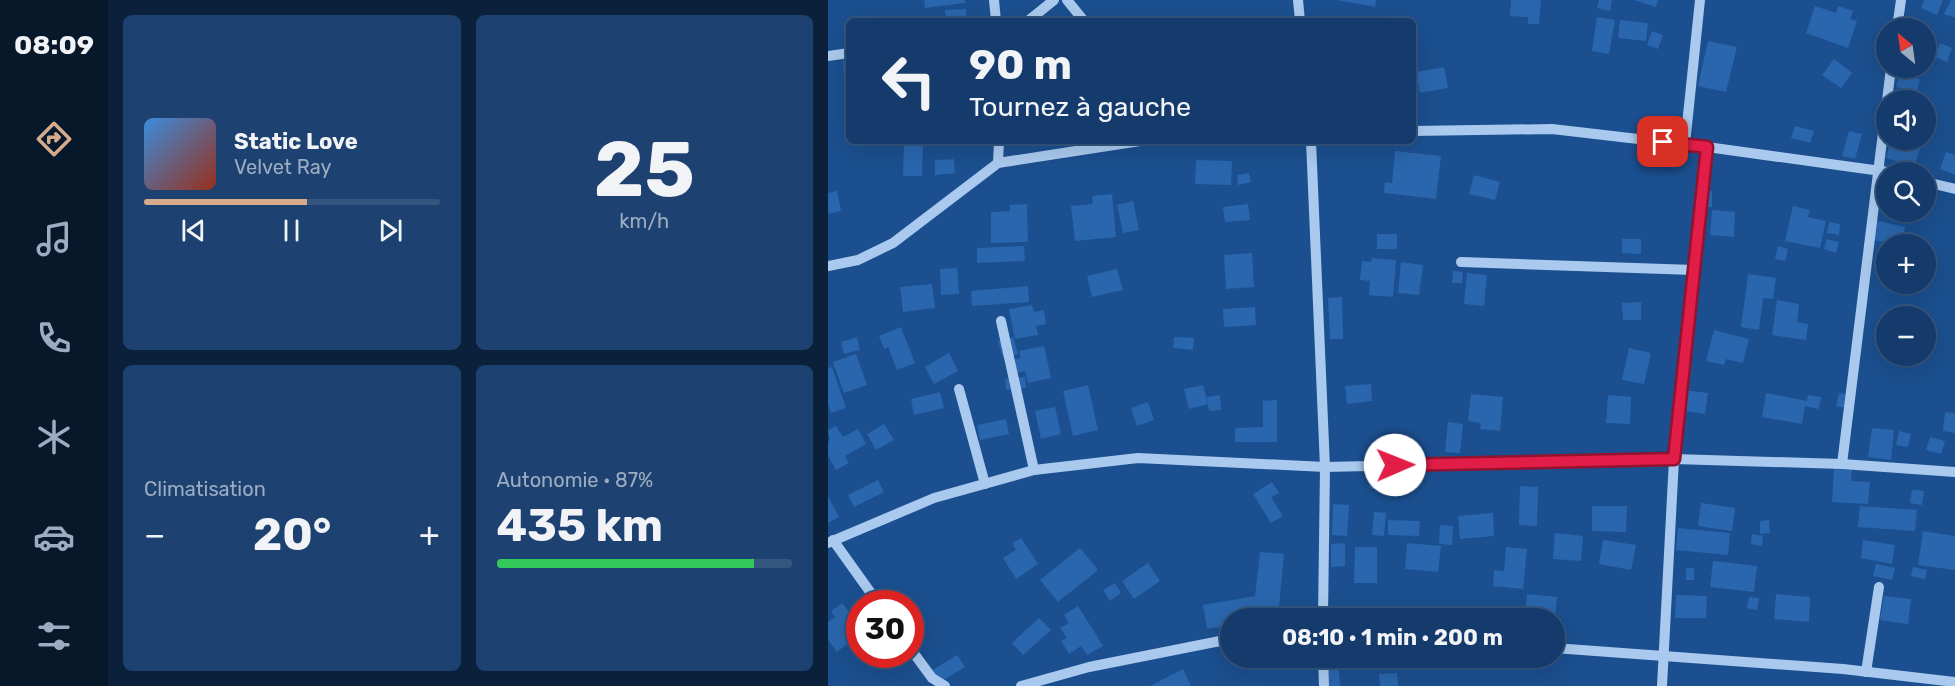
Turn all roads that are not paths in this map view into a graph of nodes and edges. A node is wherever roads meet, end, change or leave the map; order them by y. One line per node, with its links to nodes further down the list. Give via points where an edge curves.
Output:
1 (994, 0): 7 (street)
2 (1054, 0): 8 (street)
3 (1067, 0): 9 (street)
4 (1298, 0): 10 (street)
5 (1700, 0): 19 (street)
6 (1900, 0): 11 (street)
7 (996, 18)
8 (1032, 18)
9 (1082, 18)
10 (1300, 18)
11 (1898, 18)
12 (846, 53): 13 (street)
13 (828, 56)
14 (1890, 78): 21 (street)
15 (1416, 131): 19 (street, via 1552,129)
16 (999, 144): 22 (street)
17 (1121, 144): 22 (street)
18 (1311, 144): 34 (street)
19 (1685, 144): 20 (street)
20 (1707, 147): 23 (street); 29 (street)
21 (1884, 162)
22 (998, 163): 28 (street, via 892,243 858,260)
23 (1876, 170)
24 (1936, 184): 25 (street)
25 (1955, 189)
26 (1876, 221): 33 (street)
27 (1461, 262): 29 (street)
28 (828, 266)
29 (1694, 270): 32 (street)
30 (1001, 321): 35 (street)
31 (959, 389): 37 (street)
32 (1674, 459): 33 (street); 34 (street); 44 (street)
33 (1842, 464): 36 (street)
34 (1325, 467): 35 (street, via 1138,458); 41 (street)
35 (1034, 470): 37 (street)
36 (1955, 472)
37 (985, 484): 38 (street, via 934,498)
38 (831, 541): 40 (street)
39 (1879, 587): 47 (street)
40 (868, 590)
41 (1323, 608)
42 (1220, 641): 50 (street, via 1089,667)
43 (1565, 649): 44 (street)
44 (1663, 655): 47 (street); 52 (street)
45 (924, 667): 49 (street)
46 (1323, 668): 51 (street)
47 (1866, 672): 48 (street)
48 (1955, 682)
49 (945, 686)
50 (1021, 686)
51 (1324, 686)
52 (1662, 686)

